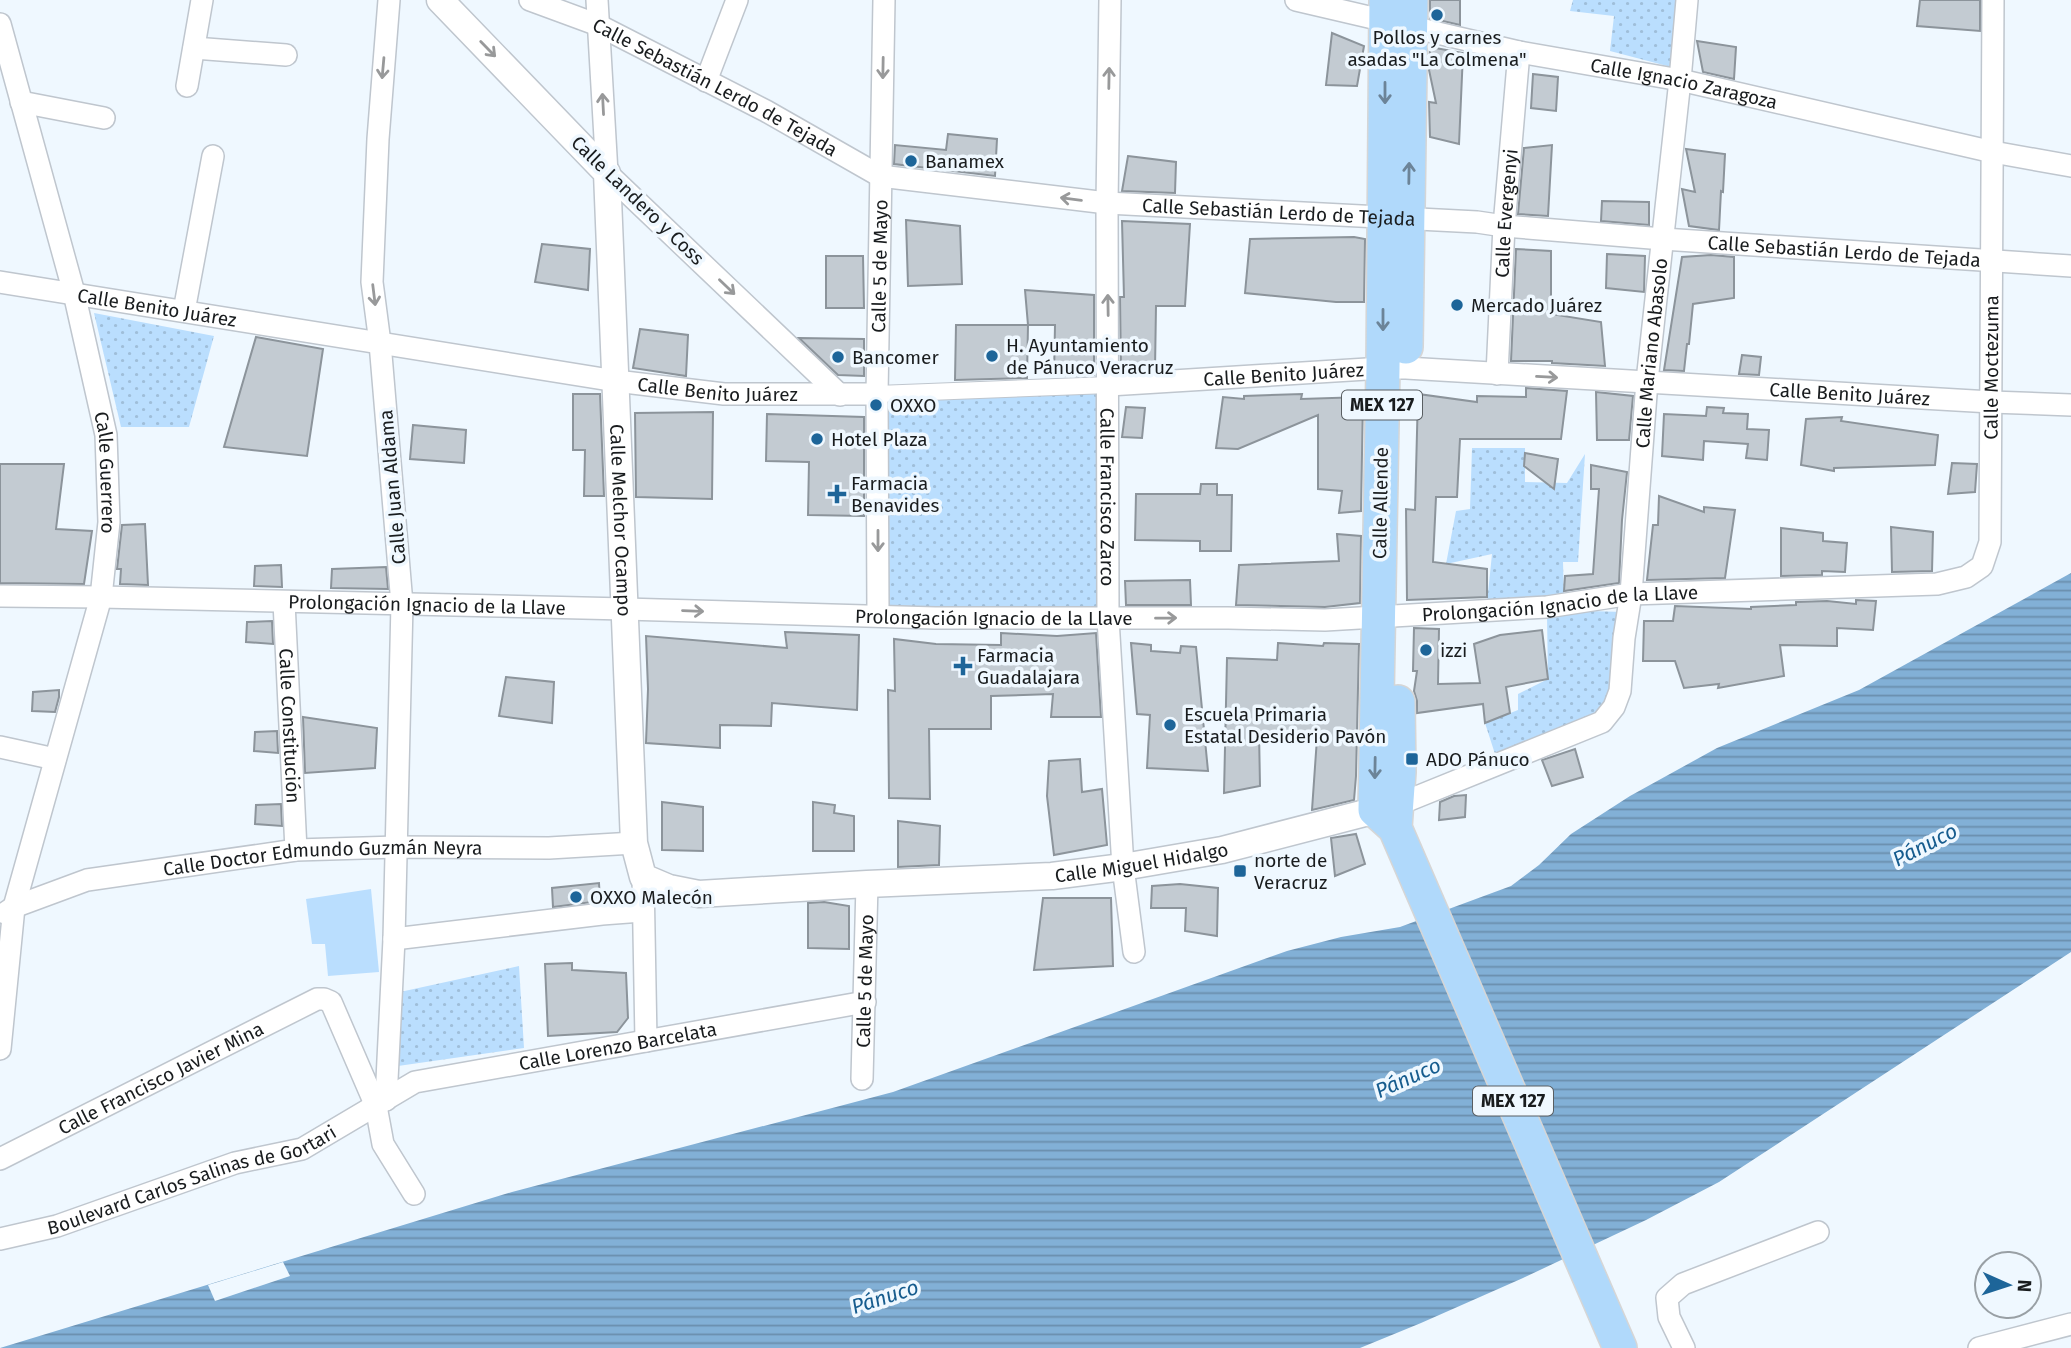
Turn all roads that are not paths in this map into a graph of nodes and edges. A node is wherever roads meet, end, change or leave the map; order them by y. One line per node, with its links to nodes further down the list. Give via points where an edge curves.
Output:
1 (202, 0): 15 (street)
2 (389, 0): 38 (street, Calle Juan Aldama, one-way to 38, via 377,139 372,282)
3 (440, 0): 27 (street, Calle Landero y Coss, one-way to 27)
4 (530, 0): 14 (street, Calle Sebastián Lerdo de Tejada)
5 (597, 0): 14 (street, Calle Melchor Ocampo)
6 (737, 0): 19 (street)
7 (884, 0): 28 (street, Calle 5 de Mayo, one-way to 28)
8 (1110, 0): 29 (street, Calle Francisco Zarco, one-way to 8)
9 (1296, 0): 12 (street, Calle Ignacio Zaragoza)
10 (1686, 0): 20 (street, Calle Mariano Abasolo)
11 (1993, 0): 24 (street, Calle Moctezuma)
12 (1398, 13): 16 (street, Calle Ignacio Zaragoza); 30 (main road, Calle Allende / MEX 127)
13 (0, 24): 17 (street, Calle Guerrero)
14 (598, 24): 19 (street, Calle Sebastián Lerdo de Tejada); 27 (street, Calle Melchor Ocampo, one-way to 14)
15 (194, 48): 18 (street); 21 (street)
16 (1519, 52): 20 (street, Calle Ignacio Zaragoza); 31 (street, Calle Evergenyi)
17 (4, 54): 22 (street, Calle Guerrero)
18 (286, 55)
19 (706, 80): 28 (street, Calle Sebastián Lerdo de Tejada)
20 (1680, 80): 24 (street, Calle Ignacio Zaragoza); 32 (street, Calle Mariano Abasolo)
21 (187, 86)
22 (21, 102): 23 (street); 36 (street, Calle Guerrero)
23 (104, 118)
24 (1993, 152): 26 (street, Calle Ignacio Zaragoza); 33 (street, Calle Moctezuma)
25 (213, 156): 37 (street)
26 (2071, 166)
27 (607, 173): 41 (street, Calle Melchor Ocampo); 45 (street, Calle Landero y Coss, one-way to 45)
28 (880, 176): 29 (street, Calle Sebastián Lerdo de Tejada, one-way to 28); 44 (street, Calle 5 de Mayo)
29 (1107, 203): 30 (street, Calle Sebastián Lerdo de Tejada); 43 (street, Calle Francisco Zarco, one-way to 29)
30 (1396, 217): 31 (street, Calle Sebastián Lerdo de Tejada); 39 (main road, Calle Allende / MEX 127)
31 (1504, 226): 32 (street, Calle Sebastián Lerdo de Tejada); 40 (street, Calle Evergenyi)
32 (1663, 239): 33 (street, Calle Sebastián Lerdo de Tejada); 42 (street, Calle Mariano Abasolo)
33 (1993, 260): 34 (street, Calle Sebastián Lerdo de Tejada); 46 (street, Calle Moctezuma)
34 (2071, 266)
35 (0, 282): 36 (street, Calle Benito Juárez)
36 (74, 293): 37 (street, Calle Benito Juárez); 51 (street, Calle Guerrero, via 106,435 108,522)
37 (184, 311): 38 (street, Calle Benito Juárez)
38 (380, 344): 41 (street, Calle Benito Juárez); 53 (street, Calle Juan Aldama)
39 (1394, 368): 40 (street, Calle Benito Juárez); 43 (street, Calle Benito Juárez); 56 (main road, Calle Allende / MEX 127)
40 (1497, 374): 42 (street, Calle Benito Juárez, one-way to 42)
41 (616, 381): 45 (street, Calle Benito Juárez, via 724,394); 54 (street, Calle Melchor Ocampo)
42 (1647, 382): 46 (street, Calle Benito Juárez); 49 (street, Calle Mariano Abasolo)
43 (1109, 385): 44 (street, Calle Benito Juárez); 57 (street, Calle Francisco Zarco)
44 (877, 394): 45 (street, Calle Benito Juárez); 55 (street, Calle 5 de Mayo, one-way to 55)
45 (840, 395)
46 (1991, 402): 47 (street, Calle Benito Juárez); 48 (street, Calle Moctezuma, via 1990,542)
47 (2071, 405)
48 (1982, 566): 49 (street, Prolongación Ignacio de la Llave, via 1966,577 1937,584)
49 (1631, 594): 56 (street, Prolongación Ignacio de la Llave, via 1546,607); 58 (street, Calle Mariano Abasolo, via 1620,691)
50 (0, 596): 51 (street, Prolongación Ignacio de la Llave)
51 (101, 597): 52 (street, Prolongación Ignacio de la Llave); 60 (street, Calle Guerrero)
52 (285, 602): 53 (street, Prolongación Ignacio de la Llave); 64 (street, Calle Constitución)
53 (402, 604): 54 (street, Prolongación Ignacio de la Llave); 63 (street, Calle Juan Aldama)
54 (625, 609): 55 (street, Prolongación Ignacio de la Llave, one-way to 55); 62 (street, Calle Melchor Ocampo)
55 (878, 616): 57 (street, Prolongación Ignacio de la Llave)
56 (1387, 617): 57 (street, Prolongación Ignacio de la Llave, one-way to 56); 61 (main road, Calle Allende / MEX 127)
57 (1108, 619): 65 (street, Calle Francisco Zarco)
58 (1614, 707): 61 (street, Calle Miguel Hidalgo, via 1602,722)
59 (0, 747): 60 (street)
60 (55, 759): 69 (street, Calle Guerrero)
61 (1389, 814): 65 (street, Calle Miguel Hidalgo); 82 (main road, Calle Allende / MEX 127)
62 (635, 843): 63 (street, Calle Doctor Edmundo Guzmán Neyra, via 549,848); 66 (street, Calle Melchor Ocampo)
63 (397, 847): 64 (street, Calle Doctor Edmundo Guzmán Neyra); 70 (street, Calle Juan Aldama)
64 (296, 850): 69 (street, Calle Doctor Edmundo Guzmán Neyra, via 87,880)
65 (1123, 867): 67 (street, Calle Miguel Hidalgo, via 1052,876); 71 (street, Calle Francisco Zarco)
66 (643, 877): 67 (street, Calle Miguel Hidalgo, via 699,894); 68 (street, Calle Melchor Ocampo)
67 (867, 884): 72 (street, Calle 5 de Mayo)
68 (642, 911): 70 (street); 73 (street, Calle Melchor Ocampo)
69 (7, 912): 74 (street, Calle Guerrero)
70 (394, 939): 76 (street, Calle Juan Aldama)
71 (1134, 952)
72 (864, 1002): 73 (street, Calle Lorenzo Barcelata); 75 (street, Calle 5 de Mayo)
73 (646, 1041): 76 (street, Calle Lorenzo Barcelata, via 415,1083)
74 (0, 1049)
75 (862, 1079)
76 (381, 1103): 77 (street, Calle Francisco Javier Mina, via 331,1002 317,999); 78 (street, via 383,1144); 80 (street, Boulevard Carlos Salinas de Gortari, via 302,1149 235,1163 57,1226)
77 (0, 1159)
78 (414, 1194)
79 (1818, 1231): 83 (street, via 1683,1284 1667,1298 1669,1317)
80 (0, 1240)
81 (2071, 1324): 84 (street)
82 (1617, 1340)
83 (1684, 1348)
84 (1979, 1348)

